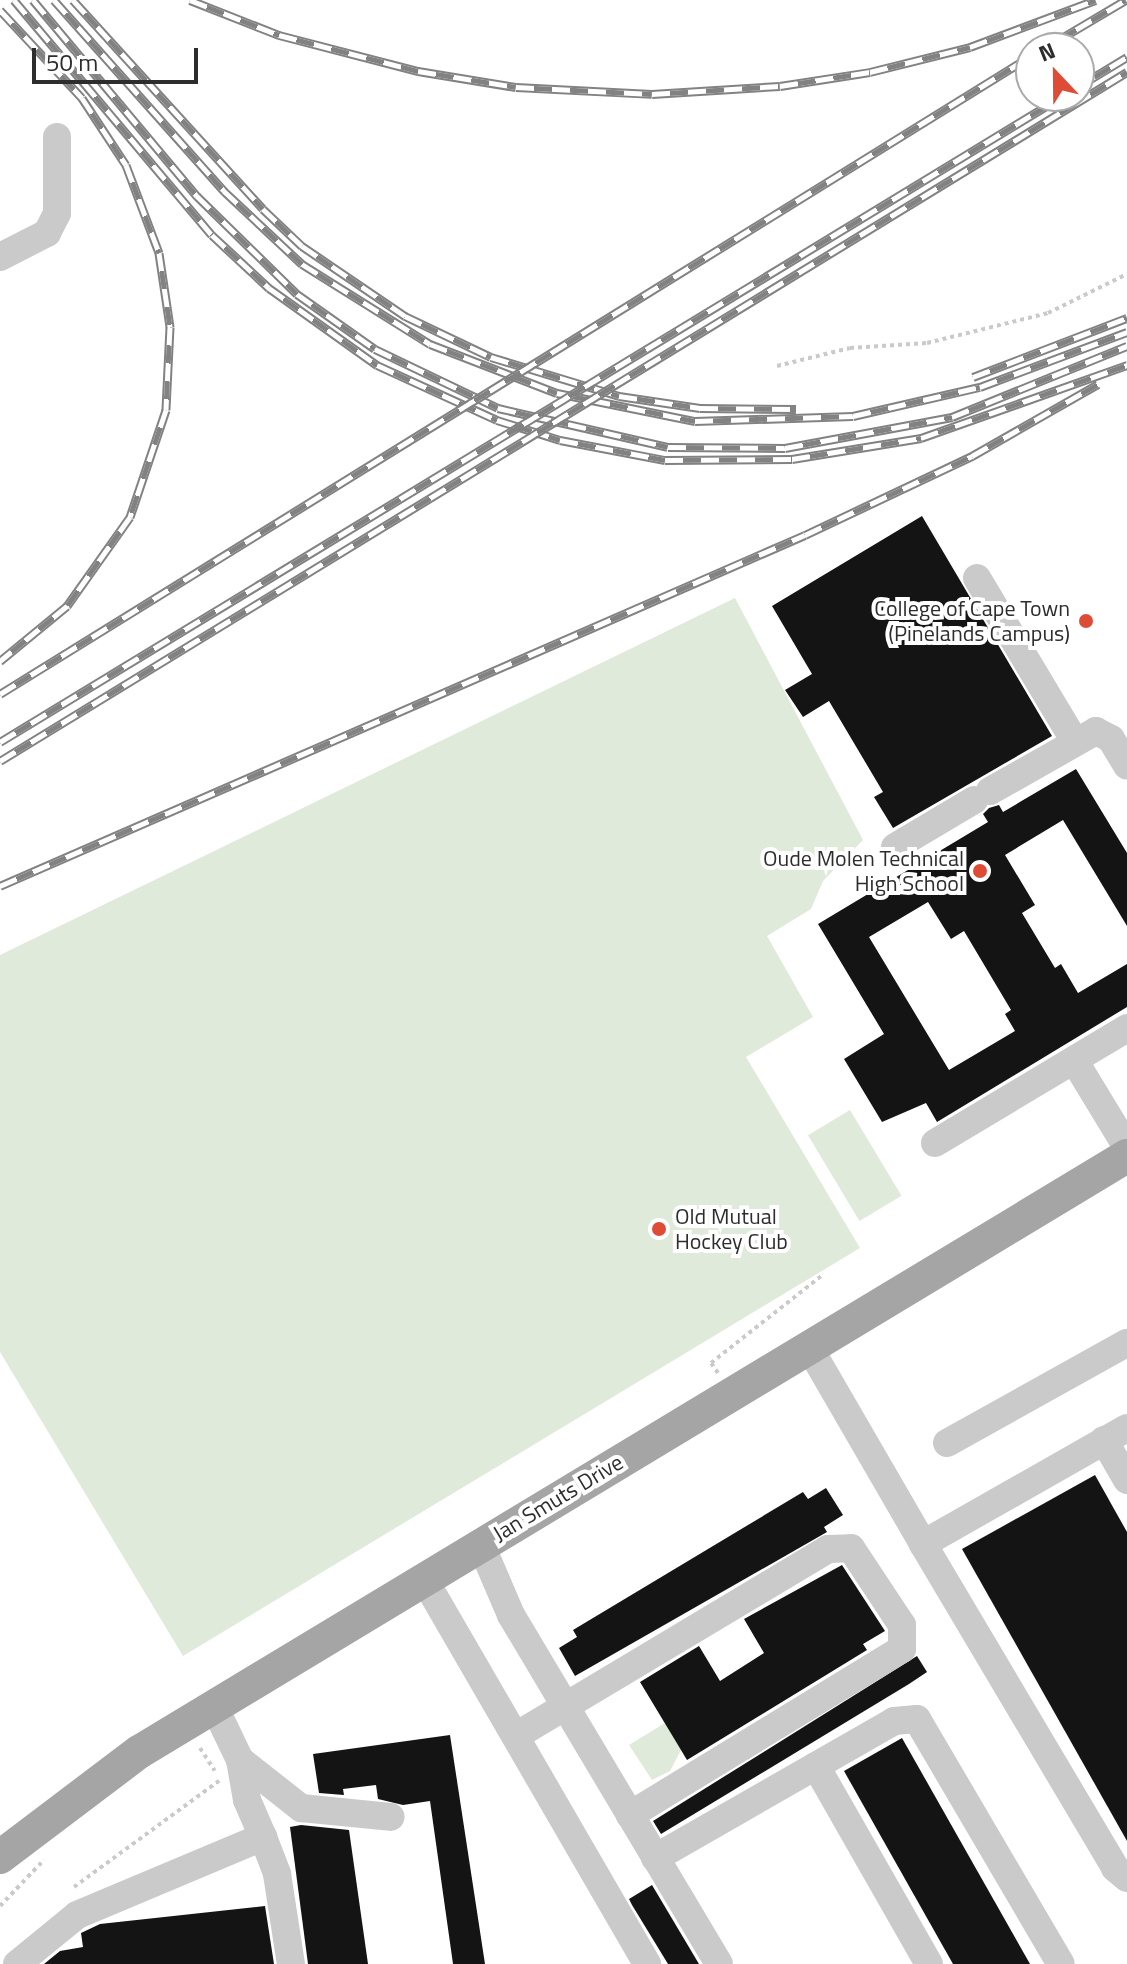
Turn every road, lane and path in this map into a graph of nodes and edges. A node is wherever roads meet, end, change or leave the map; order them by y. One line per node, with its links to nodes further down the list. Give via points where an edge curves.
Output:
1 (57, 137): 2 (lane, via 57,213 47,233)
2 (0, 257)
3 (1127, 274): 4 (path, via 1048,313 927,343 850,348)
4 (777, 366)
5 (977, 578): 6 (lane)
6 (1074, 740): 7 (lane, via 1104,733); 8 (lane)
7 (1127, 766)
8 (895, 847)
9 (1127, 1028): 10 (lane)
10 (1074, 1060): 11 (lane); 12 (lane)
11 (935, 1143)
12 (1127, 1147)
13 (1127, 1156): 16 (main road, Jan Smuts Drive)
14 (821, 1276): 17 (path, via 711,1363)
15 (1127, 1343): 19 (lane)
16 (809, 1347): 21 (lane); 22 (main road, Jan Smuts Drive)
17 (722, 1379)
18 (1116, 1434): 20 (lane); 21 (lane)
19 (947, 1443)
20 (1127, 1480)
21 (923, 1544): 35 (lane, via 1115,1868)
22 (481, 1545): 23 (main road, Jan Smuts Drive); 25 (lane, via 511,1615)
23 (424, 1579): 24 (main road, Jan Smuts Drive); 26 (lane)
24 (214, 1706): 28 (lane); 33 (main road, Jan Smuts Drive, via 92,1783)
25 (567, 1706): 26 (lane); 30 (lane); 30 (lane, via 840,1545 860,1556 902,1625 905,1637 894,1657)
26 (519, 1734): 39 (lane)
27 (195, 1740): 36 (path, via 221,1780)
28 (240, 1760): 31 (lane, via 301,1808); 32 (lane, via 247,1800)
29 (816, 1766): 34 (lane); 41 (lane); 42 (lane, via 901,1717 922,1722)
30 (630, 1815): 34 (lane)
31 (391, 1817)
32 (263, 1837): 37 (lane, via 77,1915); 38 (lane, via 277,1874)
33 (0, 1857)
34 (655, 1858): 40 (lane)
35 (1127, 1878)
36 (69, 1892)
37 (17, 1964)
38 (291, 1964)
39 (647, 1964)
40 (719, 1964)
41 (929, 1964)
42 (1061, 1964)

